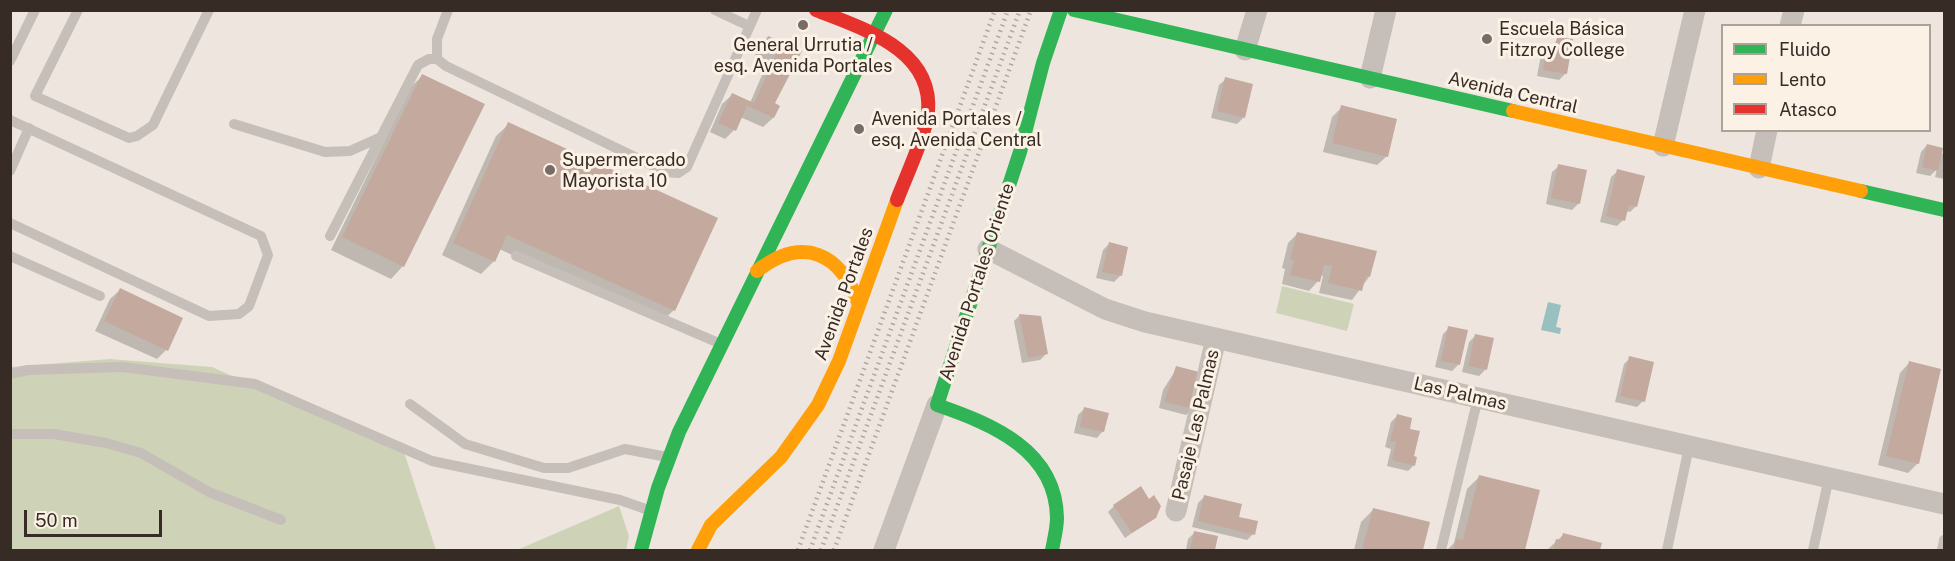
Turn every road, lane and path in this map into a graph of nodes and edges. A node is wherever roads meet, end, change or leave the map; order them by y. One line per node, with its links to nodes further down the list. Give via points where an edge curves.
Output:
1 (35, 10): 18 (lane)
2 (78, 10): 3 (lane, via 35,96 129,138 153,124)
3 (209, 10)
4 (448, 10): 17 (lane, via 437,39)
5 (715, 10): 14 (lane)
6 (757, 10): 14 (lane)
7 (816, 10): 15 (street, Avenida Portales)
8 (886, 10): 15 (street)
9 (1061, 10): 31 (street, Avenida Portales Oriente)
10 (1074, 10): 16 (street, Avenida Central)
11 (1257, 10): 16 (street)
12 (1386, 10): 19 (street)
13 (1695, 10): 25 (street)
14 (749, 26): 17 (lane, via 687,167 678,173 656,167)
15 (873, 35): 34 (street); 36 (street, Avenida Portales, via 913,59 924,77 929,101 925,127)
16 (1245, 50): 19 (street, Avenida Central)
17 (437, 59): 24 (lane, via 418,65)
18 (10, 61)
19 (1370, 78): 25 (street, Avenida Central)
20 (10, 120): 22 (lane)
21 (234, 124): 24 (lane, via 325,152 350,151)
22 (29, 129): 27 (lane); 29 (lane, via 261,236 268,255 249,306 239,314 209,316)
23 (1767, 132): 26 (street)
24 (381, 137): 30 (lane)
25 (1663, 146): 26 (street, Avenida Central)
26 (1759, 168): 28 (street, Avenida Central)
27 (10, 171)
28 (1944, 210)
29 (10, 223)
30 (330, 236)
31 (988, 249): 37 (street, Las Palmas, via 1106,309); 42 (street, Avenida Portales Oriente)
32 (10, 256): 35 (lane)
33 (516, 256): 38 (lane)
34 (757, 271): 36 (street, via 784,253 814,253 843,271); 38 (street)
35 (100, 296)
36 (859, 305): 53 (street, Avenida Portales, via 831,379 809,420 768,471 714,518)
37 (1216, 338): 40 (street, Las Palmas); 49 (street, Pasaje Las Palmas)
38 (721, 344): 45 (street)
39 (10, 374): 48 (lane, via 123,367 255,384 432,461 620,500)
40 (1478, 398): 44 (street, Las Palmas); 56 (lane)
41 (410, 404): 45 (lane, via 465,444 544,468 568,468 625,448)
42 (937, 405): 54 (street, Avenida Portales Oriente); 55 (street, via 1007,433 1032,452 1055,503)
43 (10, 434): 50 (lane, via 54,434 141,453 209,492)
44 (1689, 447): 46 (street, Las Palmas); 57 (lane)
45 (669, 457): 48 (street)
46 (1828, 478): 47 (street, Las Palmas); 58 (lane)
47 (1944, 504)
48 (651, 511): 52 (street)
49 (1176, 511)
50 (281, 520)
51 (1944, 540): 59 (lane)
52 (641, 550)
53 (698, 550)
54 (884, 550)
55 (1052, 550)
56 (1441, 550)
57 (1667, 550)
58 (1813, 550)
59 (1942, 550)

